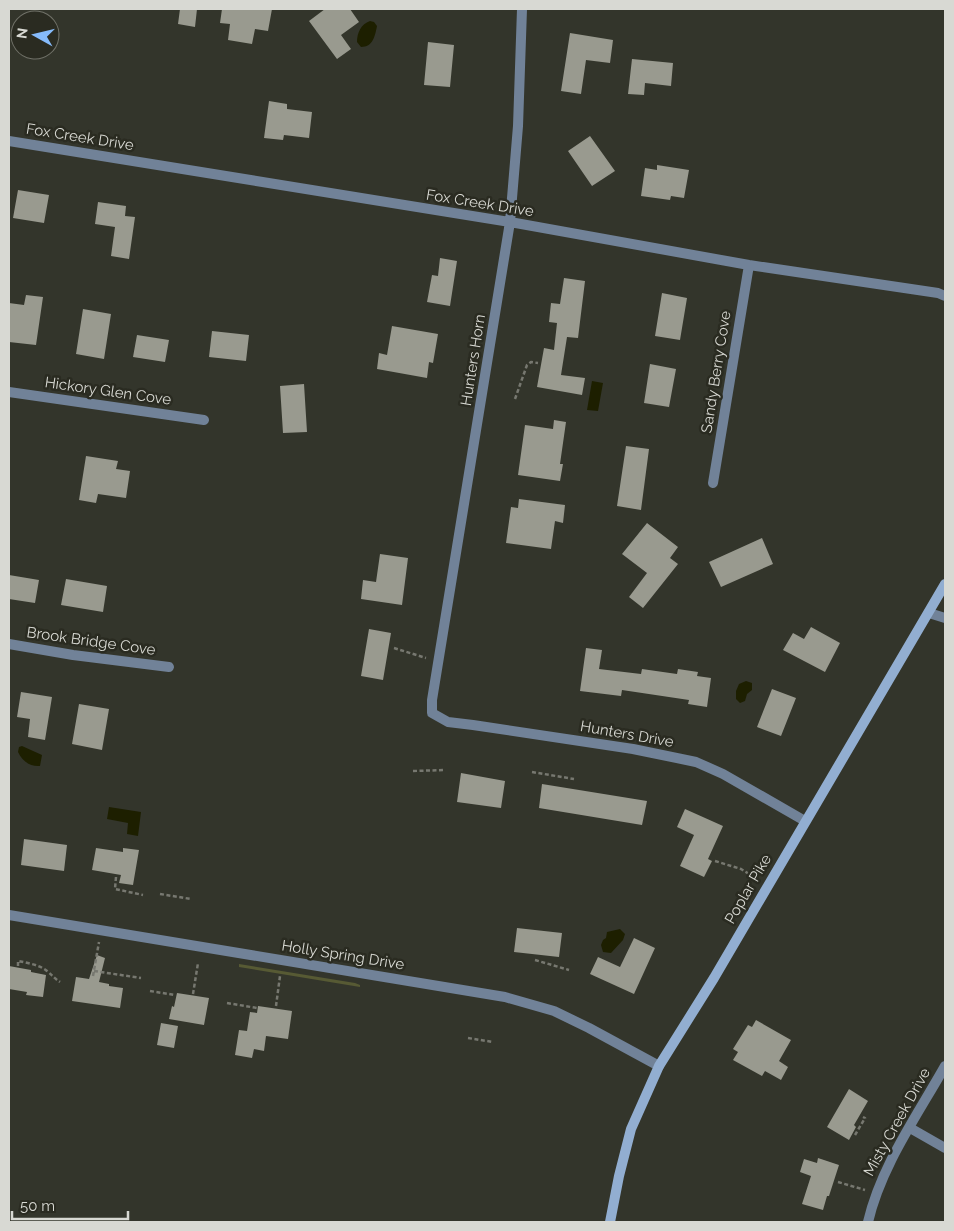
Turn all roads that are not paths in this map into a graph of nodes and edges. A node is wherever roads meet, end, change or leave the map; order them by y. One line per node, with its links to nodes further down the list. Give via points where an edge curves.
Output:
1 (522, 9): 3 (street, Hunters Horn, via 518,126)
2 (9, 141): 3 (street, Fox Creek Drive)
3 (510, 222): 4 (street, Fox Creek Drive); 14 (street, Hunters Horn)
4 (750, 264): 5 (street, Fox Creek Drive, via 938,292); 8 (street, Sandy Berry Cove)
5 (945, 296)
6 (9, 392): 7 (street, Hickory Glen Cove)
7 (204, 420)
8 (713, 483)
9 (945, 584): 10 (main road, Poplar Pike)
10 (929, 613): 11 (street); 15 (main road, Poplar Pike)
11 (945, 618)
12 (9, 644): 13 (street, Brook Bridge Cove)
13 (169, 668)
14 (432, 713): 15 (street, Hunters Drive, via 448,722 633,749 696,762)
15 (805, 821): 17 (main road, Poplar Pike)
16 (9, 915): 17 (street, Holly Spring Drive, via 505,997 554,1011)
17 (659, 1066): 21 (main road, Poplar Pike, via 631,1129)
18 (945, 1066): 19 (street, Misty Creek Drive)
19 (910, 1128): 20 (street); 22 (street, Misty Creek Drive, via 881,1182)
20 (945, 1148)
21 (610, 1222)
22 (868, 1222)

